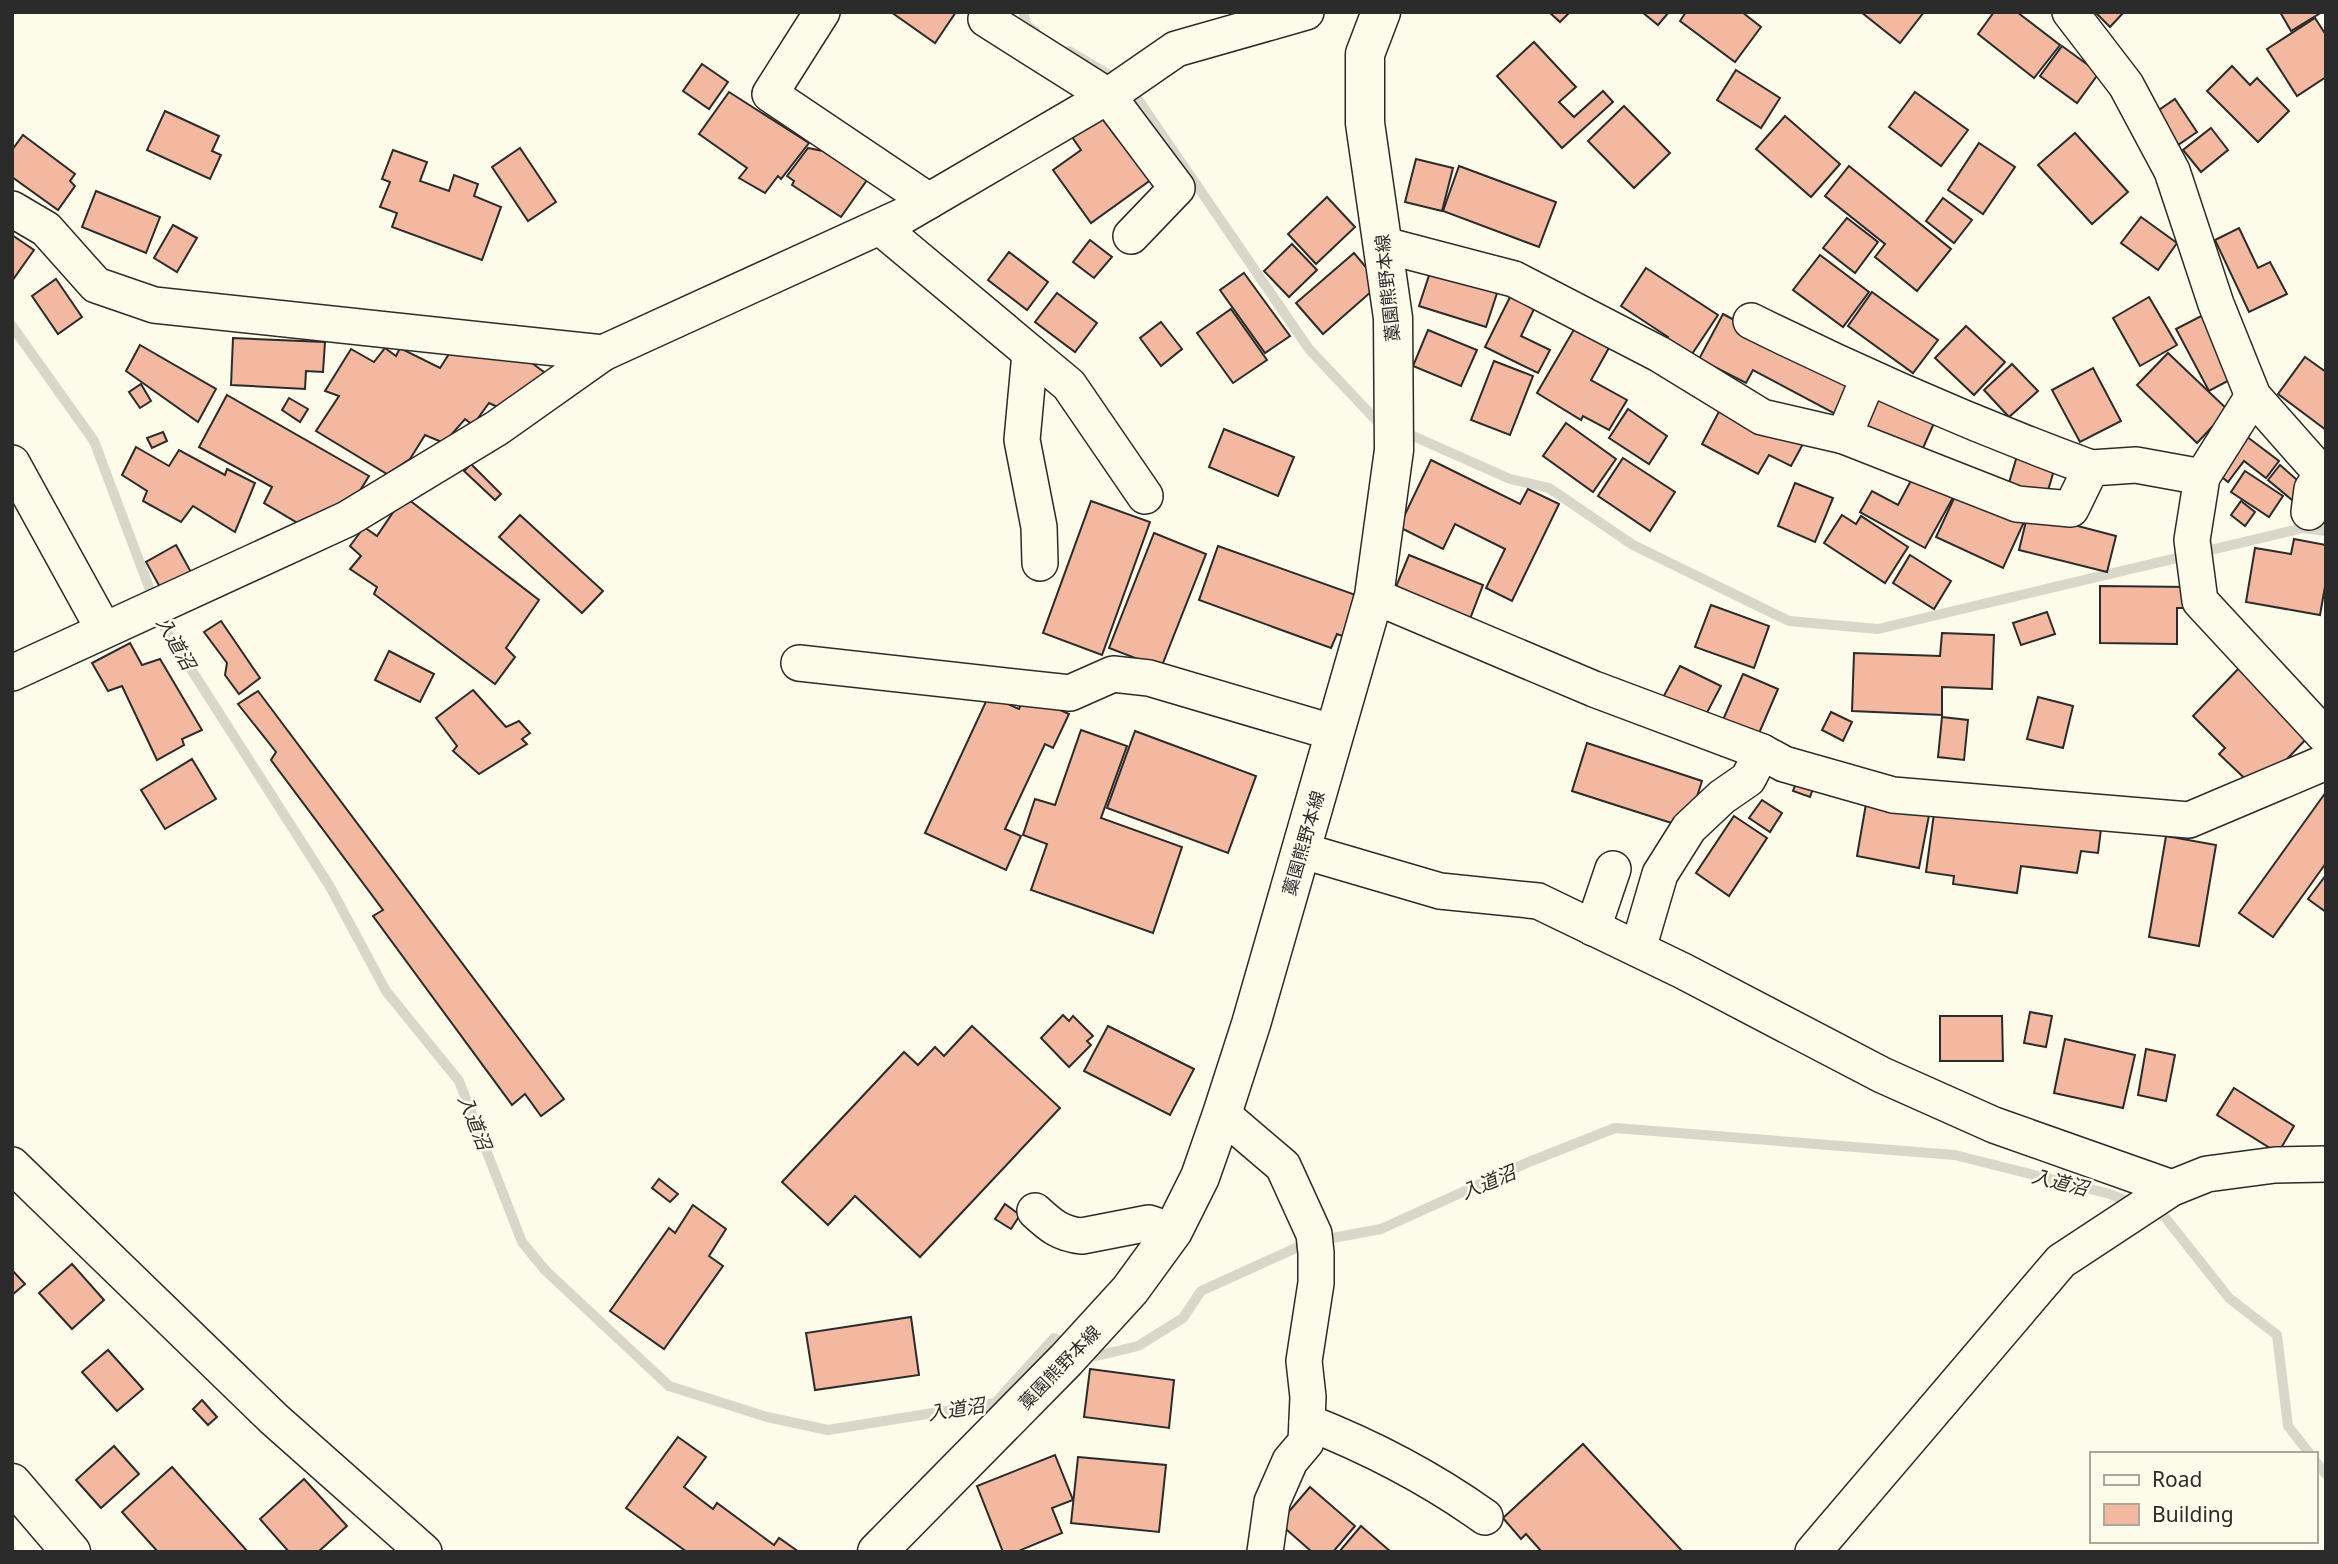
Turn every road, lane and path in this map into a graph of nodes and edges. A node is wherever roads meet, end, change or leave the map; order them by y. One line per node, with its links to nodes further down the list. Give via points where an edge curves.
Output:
1 (822, 12): 8 (street, via 770,93)
2 (1306, 12): 5 (street)
3 (1381, 12): 12 (main road, 藁園熊野本線, via 1365,54 1365,123)
4 (2070, 12): 17 (street, via 2126,85 2172,171 2216,304)
5 (1256, 18): 7 (street, via 1176,49)
6 (985, 19): 7 (street)
7 (1108, 96): 8 (street); 11 (street, via 1177,188)
8 (929, 201): 10 (street)
9 (12, 209): 15 (street, via 46,229 96,285 154,305)
10 (880, 227): 14 (street); 15 (street)
11 (1131, 236)
12 (1384, 245): 18 (street, via 1514,279 1659,354 1762,417); 26 (main road, 藁園熊野本線, via 1393,318 1394,450)
13 (1751, 321): 16 (street)
14 (1030, 353): 23 (street, via 1069,385); 25 (street, via 1022,440 1039,527)
15 (603, 354): 27 (street, via 497,428 347,519)
16 (1868, 379): 18 (street); 20 (street)
17 (2253, 396): 21 (street); 22 (street)
18 (1844, 436): 20 (street, via 2017,504 2071,509)
19 (12, 463): 27 (street)
20 (2091, 468): 22 (street, via 2136,465)
21 (2324, 472): 24 (street, via 2312,489)
22 (2202, 477): 31 (street, via 2194,557 2200,601)
23 (1145, 496)
24 (2309, 512)
25 (1040, 564)
26 (1374, 596): 30 (main road, 藁園熊野本線); 32 (street, via 1594,689)
27 (104, 630): 29 (street)
28 (799, 663): 30 (street, via 1070,693 1113,674 1149,678)
29 (12, 673)
30 (1335, 733): 34 (main road, 藁園熊野本線)
31 (2326, 737)
32 (1762, 752): 33 (street, via 1784,764 1893,795 2189,820); 37 (street, via 1748,779 1689,828 1660,874)
33 (2326, 762)
34 (1300, 850): 36 (street, via 1440,891 1538,901); 38 (main road, 藁園熊野本線)
35 (1613, 869): 36 (street)
36 (1593, 928): 37 (street)
37 (1637, 949): 41 (street, via 1895,1081 1994,1125)
38 (1222, 1114): 43 (main road, 藁園熊野本線, via 1200,1177); 44 (street, via 1283,1166 1315,1243 1316,1283 1304,1361)
39 (2326, 1164): 41 (street, via 2207,1174)
40 (12, 1165): 48 (street, via 274,1419)
41 (2167, 1191): 51 (street, via 2062,1261)
42 (1035, 1211): 43 (street, via 1058,1232 1071,1235 1149,1223)
43 (1173, 1231): 49 (main road, 藁園熊野本線, via 1130,1290 1076,1350)
44 (1307, 1422): 46 (street, via 1391,1458); 50 (street, via 1306,1442 1290,1461 1272,1502)
45 (12, 1483): 47 (main road)
46 (1485, 1517)
47 (71, 1552)
48 (424, 1552)
49 (877, 1552)
50 (1265, 1552)
51 (1813, 1552)

